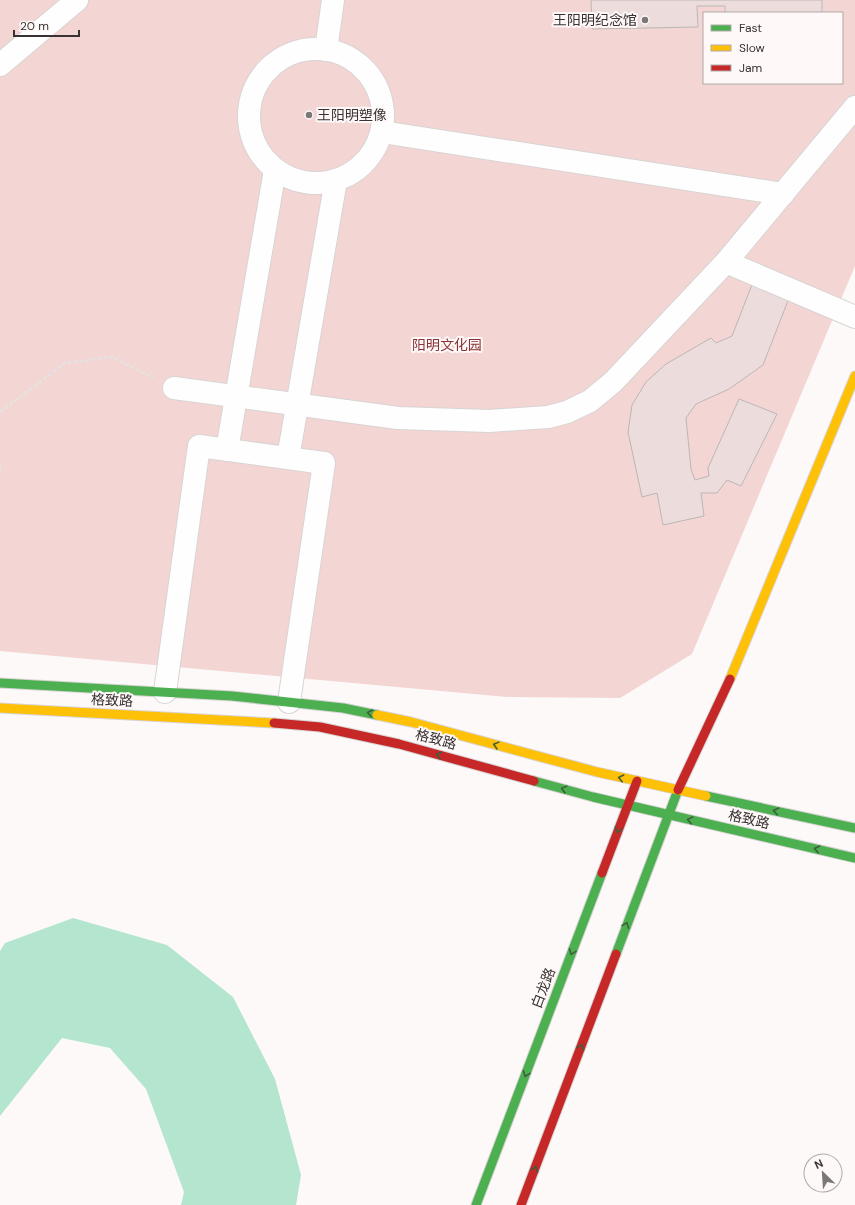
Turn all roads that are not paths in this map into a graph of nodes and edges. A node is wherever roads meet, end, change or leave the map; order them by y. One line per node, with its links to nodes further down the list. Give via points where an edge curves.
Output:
1 (77, 0): 4 (street)
2 (333, 0): 3 (street)
3 (326, 50): 6 (street, via 347,56 360,64 370,75 378,88 382,102); 7 (street, via 303,50 288,55 264,73 256,86 251,100 250,130 254,144 262,157)
4 (0, 65)
5 (855, 107): 9 (street)
6 (382, 132): 8 (street, via 377,146 368,159 357,170); 9 (street)
7 (275, 170): 8 (street, via 300,182 315,184); 14 (street)
8 (336, 180): 15 (street)
9 (783, 194): 10 (street)
10 (726, 262): 11 (street); 15 (street, via 613,382 590,402 567,412 548,417 482,421 398,418)
11 (855, 318)
12 (855, 376): 23 (main road, via 725,691)
13 (174, 388): 14 (street)
14 (236, 396): 15 (street); 16 (street)
15 (298, 405): 17 (street)
16 (227, 450): 17 (street); 19 (street, via 199,446)
17 (288, 458): 20 (street, via 324,463)
18 (0, 683): 19 (main road, 格致路)
19 (165, 692): 20 (main road, 格致路)
20 (289, 702): 22 (main road, 格致路, one-way to 20, via 411,722 344,708)
21 (0, 708): 24 (main road, 格致路, one-way to 21, via 399,744 320,727 238,720)
22 (636, 781): 23 (main road, 格致路); 24 (main road, 白龙路)
23 (678, 790): 25 (main road); 26 (main road, 格致路, one-way to 23)
24 (627, 805): 25 (main road, 格致路); 28 (main road, 白龙路, one-way to 28)
25 (669, 815): 27 (main road, 格致路, one-way to 25); 29 (main road, one-way to 25)
26 (855, 828)
27 (855, 858)
28 (476, 1205)
29 (521, 1205)

